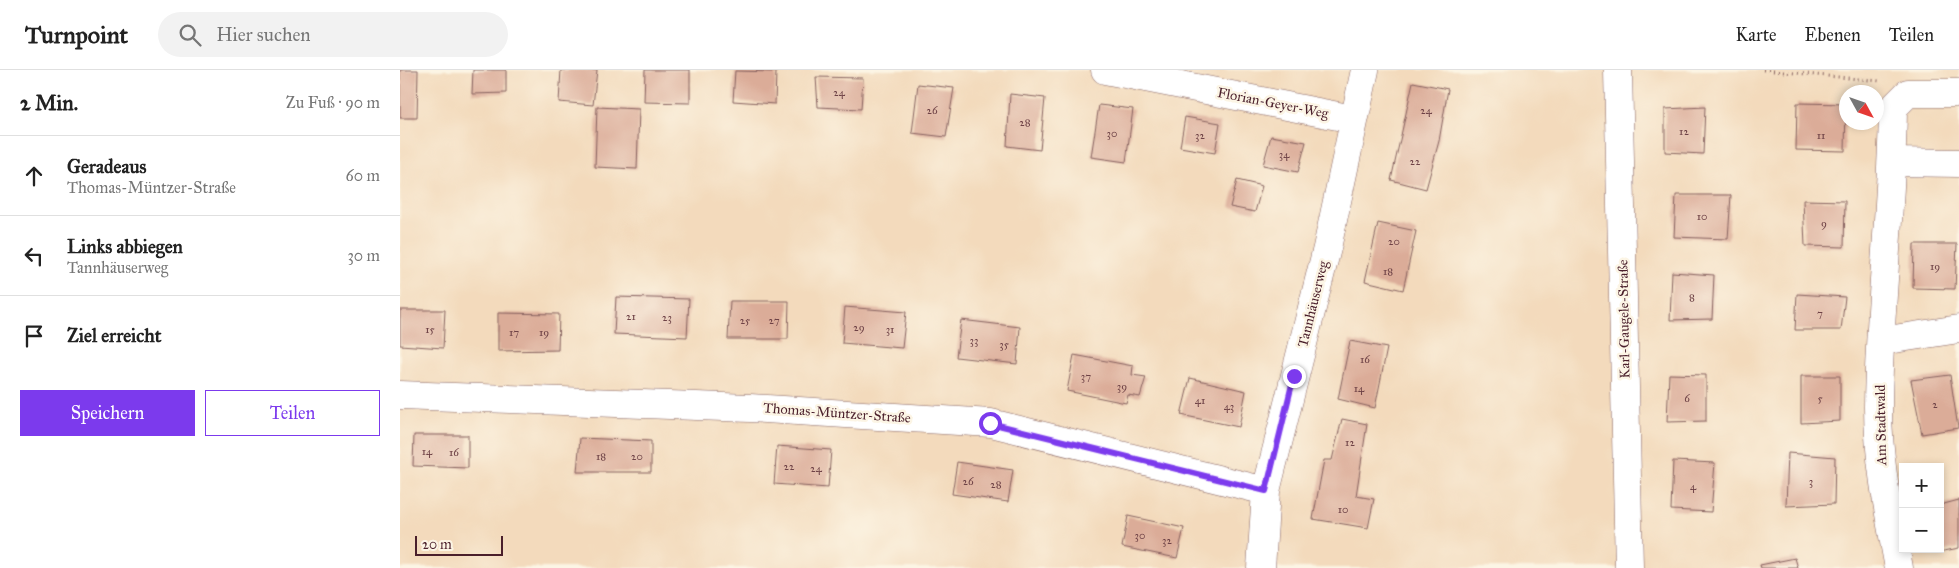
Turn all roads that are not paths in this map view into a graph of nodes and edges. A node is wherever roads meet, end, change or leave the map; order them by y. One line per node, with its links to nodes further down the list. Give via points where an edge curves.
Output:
1 (1105, 70): 5 (street, Florian-Geyer-Weg)
2 (1365, 70): 5 (street, Tannhäuserweg)
3 (1618, 70): 13 (street, Karl-Gaugele-Straße)
4 (1959, 93): 6 (street, Am Stadtwald, via 1908,93 1893,108)
5 (1353, 119): 11 (street, Tannhäuserweg, via 1327,248)
6 (1892, 162): 7 (street); 9 (street, Am Stadtwald)
7 (1959, 163)
8 (1959, 329): 9 (street)
9 (1881, 341): 14 (street, Am Stadtwald, via 1878,407 1881,470)
10 (400, 395): 11 (street, Thomas-Müntzer-Straße, via 750,408 990,423)
11 (1266, 491): 12 (street, Tannhäuserweg)
12 (1261, 568)
13 (1629, 568)
14 (1899, 568)

